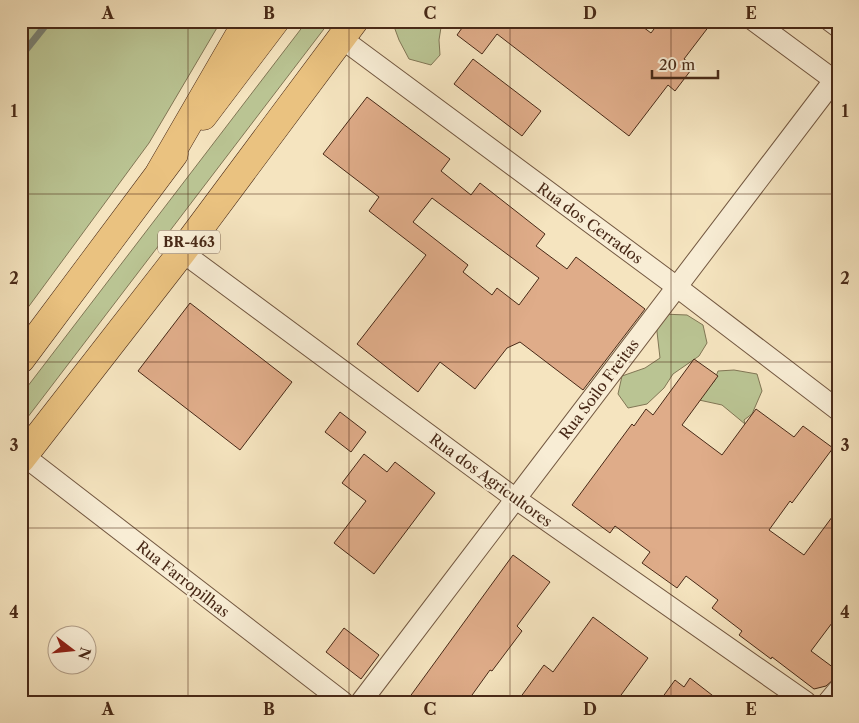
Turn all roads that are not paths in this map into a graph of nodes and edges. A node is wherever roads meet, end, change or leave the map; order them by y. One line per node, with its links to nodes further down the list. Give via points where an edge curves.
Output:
1 (246, 21): 8 (main road)
2 (275, 21): 8 (main road)
3 (754, 21): 7 (street)
4 (830, 21): 5 (street)
5 (838, 27)
6 (348, 30): 9 (main road, BR-463); 10 (street, Rua dos Cerrados)
7 (837, 80): 10 (street, Rua Soilo Freitas)
8 (160, 172): 11 (main road)
9 (182, 252): 13 (main road, BR-463); 14 (street, Rua dos Agricultores)
10 (677, 287): 12 (street, Rua dos Cerrados); 14 (street, Rua Soilo Freitas)
11 (21, 359)
12 (838, 410)
13 (22, 458): 16 (street, Rua Farropilhas)
14 (516, 499): 17 (street, Rua Soilo Freitas); 18 (street, Rua dos Agricultores)
15 (838, 690): 19 (street)
16 (343, 702)
17 (361, 702)
18 (806, 702)
19 (828, 702)

